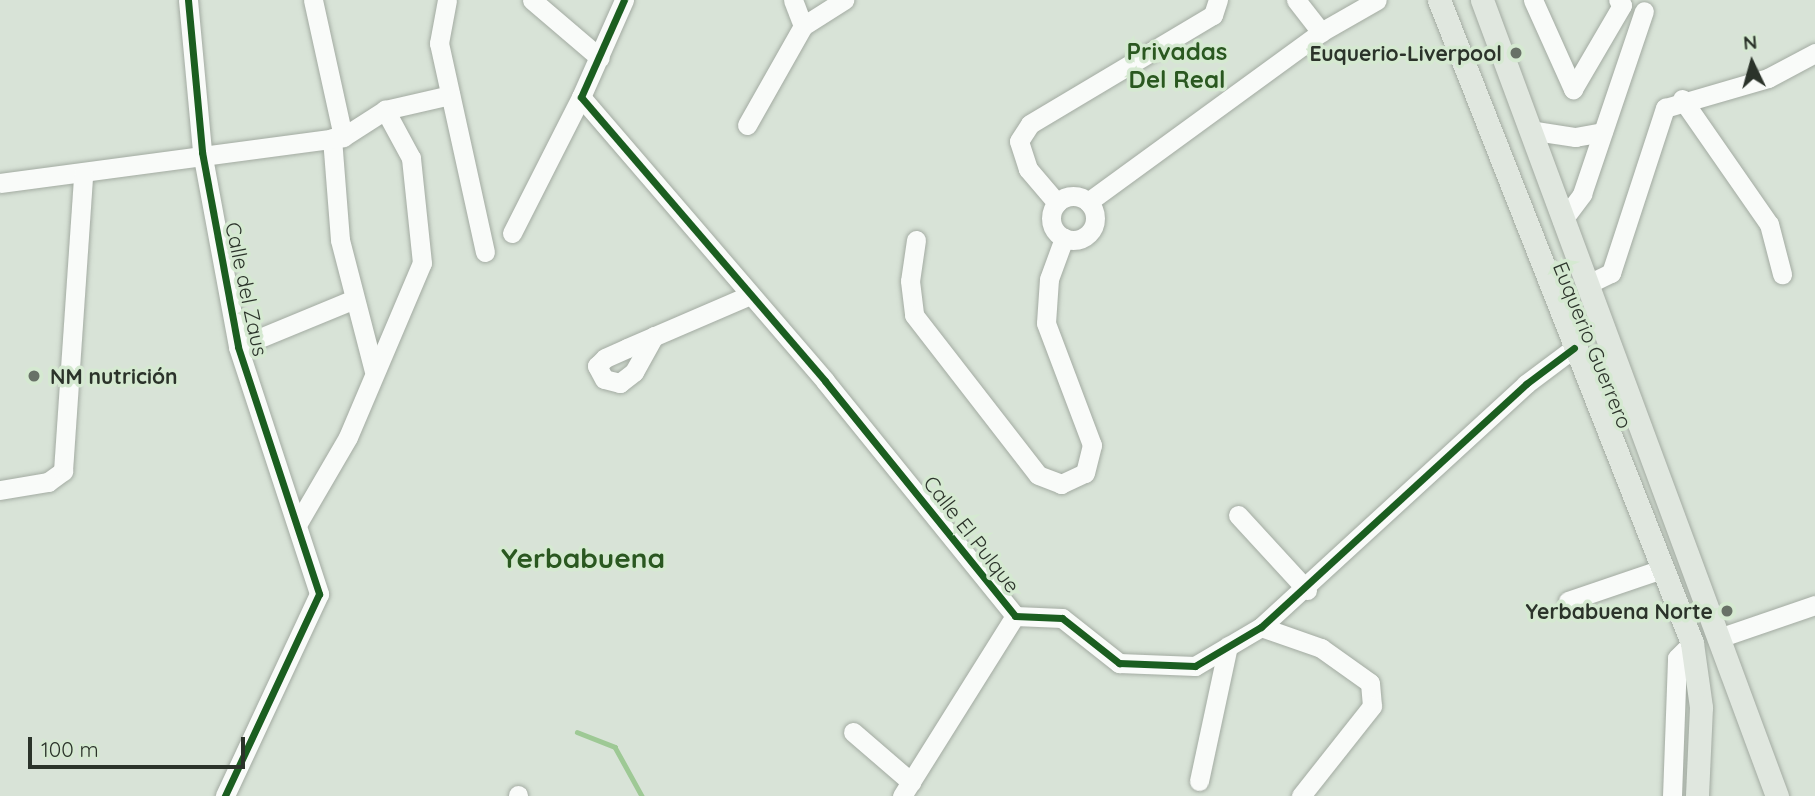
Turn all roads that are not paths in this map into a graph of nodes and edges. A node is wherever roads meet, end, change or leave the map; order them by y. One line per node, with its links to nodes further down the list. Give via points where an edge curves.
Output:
1 (188, 0): 28 (street, Calle del Zaus)
2 (313, 0): 27 (street)
3 (447, 0): 20 (street, via 439,43)
4 (532, 0): 19 (street)
5 (624, 0): 19 (street)
6 (793, 0): 16 (street)
7 (844, 0): 16 (street)
8 (1219, 0): 32 (street, via 1213,15 1030,124 1019,141 1028,169)
9 (1296, 0): 17 (street)
10 (1377, 0): 17 (street)
11 (1439, 0): 44 (main road, Euquerio Guerrero)
12 (1482, 0): 25 (main road, Euquerio Guerrero)
13 (1533, 0): 14 (street, via 1573,89 1622,5)
14 (1618, 0)
15 (1644, 11): 26 (street)
16 (803, 26): 24 (street)
17 (1321, 32): 31 (street)
18 (1815, 53): 22 (street, via 1768,78)
19 (596, 63): 21 (street)
20 (450, 95): 23 (street); 37 (street)
21 (581, 97): 34 (street); 40 (street, Calle El Pulque)
22 (1682, 99): 38 (street, via 1769,223); 39 (street, via 1665,108 1611,273)
23 (385, 110): 27 (street); 45 (street, via 411,158 422,263)
24 (747, 125)
25 (1529, 130): 26 (street, via 1575,137); 33 (main road, Euquerio Guerrero)
26 (1603, 132): 33 (street, via 1582,194)
27 (338, 138): 28 (street); 41 (street)
28 (202, 152): 29 (street); 43 (street, Calle del Zaus)
29 (83, 175): 30 (street); 46 (street, via 63,471 48,482)
30 (0, 183)
31 (1088, 202): 32 (street, via 1078,197); 35 (street, via 1095,225 1088,235)
32 (1057, 203): 35 (street, via 1052,223)
33 (1562, 221): 39 (main road, Euquerio Guerrero)
34 (512, 233)
35 (1064, 238): 36 (street, via 1049,278 1046,323 1092,445 1085,473 1061,485 1038,475 914,315 909,281)
36 (916, 240)
37 (485, 252)
38 (1782, 274)
39 (1586, 285): 57 (main road, Euquerio Guerrero)
40 (750, 295): 42 (street); 54 (street, Calle El Pulque)
41 (352, 300): 43 (street); 45 (street)
42 (654, 336)
43 (238, 347): 48 (street, Calle del Zaus)
44 (1574, 348): 49 (main road, Euquerio Guerrero); 50 (street, Calle El Pulque, via 1463,441)
45 (374, 371): 48 (street, via 348,437)
46 (0, 489)
47 (1238, 515): 50 (street)
48 (298, 523): 64 (street, Calle del Zaus, via 319,594 313,617)
49 (1662, 569): 51 (street); 58 (main road, Euquerio Guerrero)
50 (1307, 590): 56 (street, Calle El Pulque)
51 (1569, 601)
52 (1815, 605): 53 (street)
53 (1794, 614): 55 (street); 57 (street)
54 (1014, 616): 59 (street, Calle El Pulque, via 1062,618 1119,663 1195,666); 62 (street, Calle El Pulque)
55 (1815, 626)
56 (1261, 628): 59 (street, Calle El Pulque); 65 (street, via 1321,648 1370,683 1372,706)
57 (1719, 638): 67 (main road, Euquerio Guerrero)
58 (1692, 643): 63 (main road, Euquerio Guerrero, via 1701,707); 66 (street, via 1677,658)
59 (1228, 646): 61 (street)
60 (853, 732): 62 (street)
61 (1199, 781)
62 (907, 789)
63 (1701, 789)
64 (225, 796)
65 (1301, 796)
66 (1672, 796)
67 (1774, 796)

